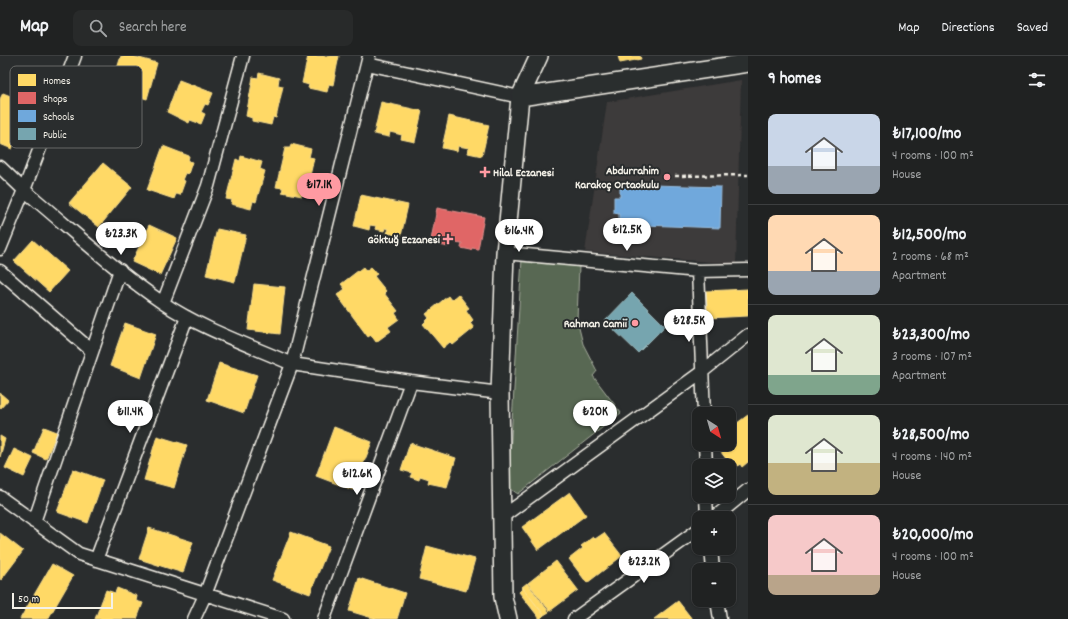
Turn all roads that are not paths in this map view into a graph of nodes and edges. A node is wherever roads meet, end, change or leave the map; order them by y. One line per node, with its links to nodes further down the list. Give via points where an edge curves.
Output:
1 (75, 56): 6 (street)
2 (243, 56): 17 (street, via 208,186)
3 (539, 56): 7 (street)
4 (368, 60): 7 (street); 21 (street)
5 (748, 63): 7 (street)
6 (71, 66)
7 (520, 98): 12 (street)
8 (40, 148): 10 (street)
9 (0, 167): 10 (street)
10 (24, 190): 11 (street); 13 (street)
11 (0, 249)
12 (505, 253): 16 (street); 24 (street)
13 (120, 270): 17 (street); 20 (street)
14 (748, 270): 16 (street)
15 (0, 271): 20 (street)
16 (698, 271): 22 (street)
17 (163, 303): 18 (street)
18 (187, 316): 21 (street); 32 (street)
19 (748, 335): 22 (street)
20 (92, 351): 30 (street)
21 (292, 364): 23 (street); 33 (street)
22 (702, 371): 25 (street); 29 (street)
23 (411, 382): 24 (street); 37 (street)
24 (500, 393): 29 (street)
25 (704, 407)
26 (748, 490): 28 (street)
27 (0, 497): 30 (street)
28 (722, 511)
29 (502, 517): 38 (street, via 503,597)
30 (34, 522): 32 (street, via 79,554)
31 (692, 534): 39 (street)
32 (96, 560): 33 (street)
33 (205, 595): 35 (street); 36 (street)
34 (718, 607): 40 (street)
35 (194, 619)
36 (284, 619)
37 (324, 619)
38 (508, 619)
39 (574, 619)
40 (720, 619)

